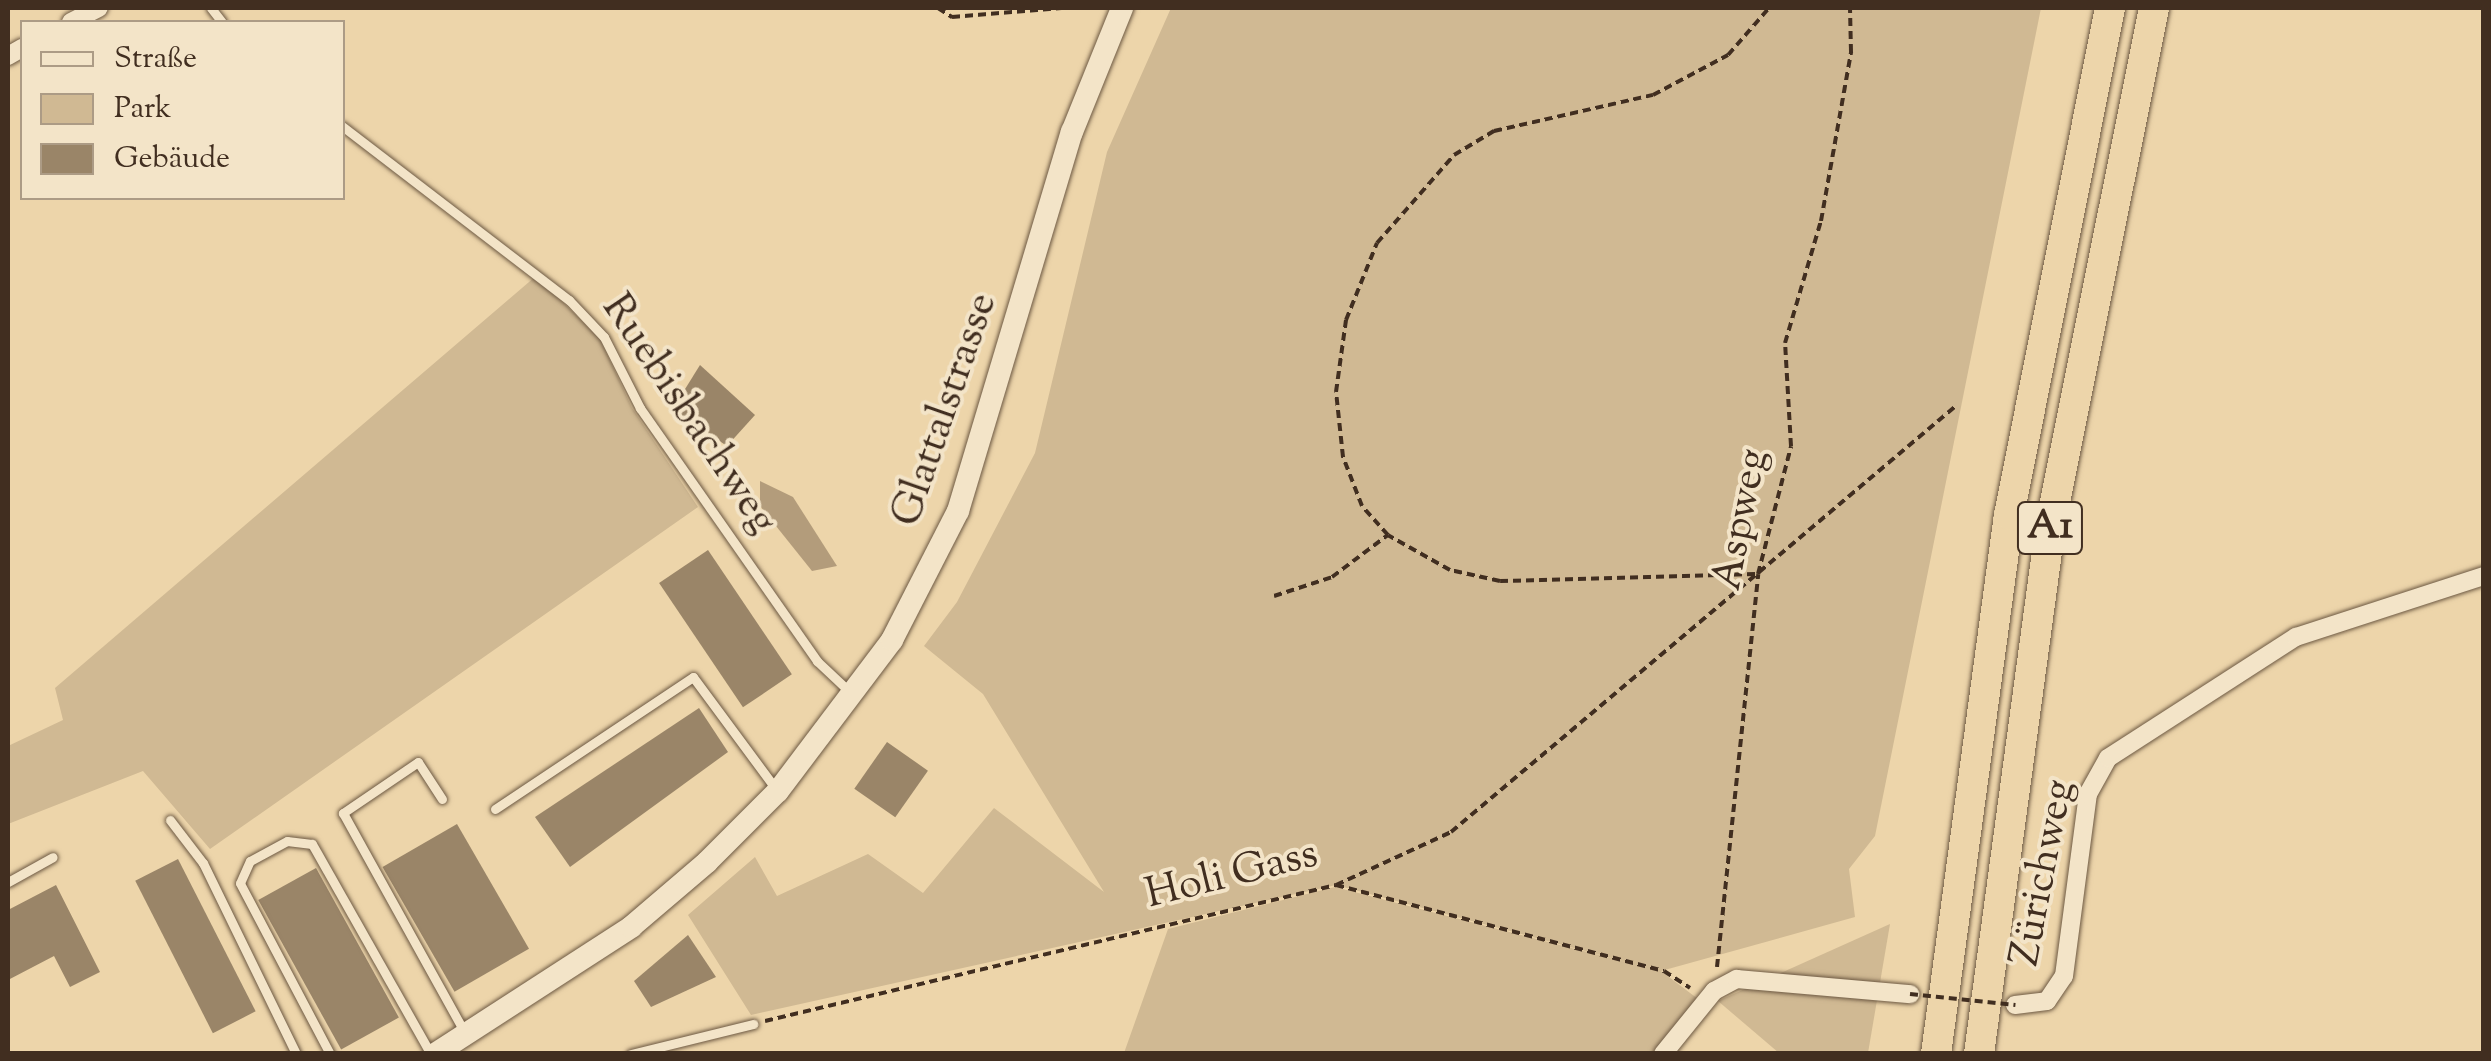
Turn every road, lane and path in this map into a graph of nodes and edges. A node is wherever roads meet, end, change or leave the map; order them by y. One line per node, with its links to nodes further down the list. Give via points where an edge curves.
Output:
1 (99, 8): 9 (street)
2 (938, 8): 3 (path, via 952,17)
3 (1062, 8)
4 (1122, 8): 16 (street, Glattalstrasse, via 1072,132 958,512)
5 (1769, 8): 12 (path, via 1728,55 1654,95 1494,131 1404,204 1346,320 1336,392 1343,457 1362,506)
6 (1850, 8): 13 (path, Aspweg, via 1851,52 1821,221 1785,343 1791,446)
7 (2110, 8): 34 (highway, A1, via 2006,534)
8 (2154, 8): 35 (highway, A1, via 2051,522)
9 (75, 20)
10 (345, 128): 16 (lane, Ruebisbachweg, via 569,300 604,337 640,408 817,661)
11 (1957, 405): 13 (path, Holi Gass)
12 (1388, 534): 13 (path, via 1450,570 1500,580); 15 (path, via 1332,577)
13 (1758, 574): 23 (path, Holi Gass, via 1451,832); 25 (path, Aspweg)
14 (2484, 576): 26 (street, Zürichweg, via 2296,637 2108,758 2088,794 2064,976 2047,1001)
15 (1274, 596)
16 (855, 696): 17 (street, Glattalstrasse)
17 (778, 791): 19 (lane, via 693,677); 28 (street, Glattalstrasse, via 631,926)
18 (442, 799): 28 (lane, via 418,762 343,812)
19 (495, 809)
20 (170, 820): 29 (lane, via 204,864)
21 (53, 858): 22 (lane)
22 (8, 882)
23 (1336, 885): 25 (path, via 1664,971); 27 (path, Holi Gass)
24 (1910, 994): 25 (street, via 1754,977); 26 (path, Zürichweg, bridge)
25 (1711, 995): 33 (street)
26 (2015, 1005)
27 (754, 1024): 32 (lane)
28 (467, 1036): 31 (street, Glattalstrasse)
29 (296, 1054)
30 (330, 1054): 31 (lane, via 240,883 250,860 287,841 312,844)
31 (433, 1054)
32 (631, 1054)
33 (1662, 1054)
34 (1936, 1054)
35 (1979, 1054)

